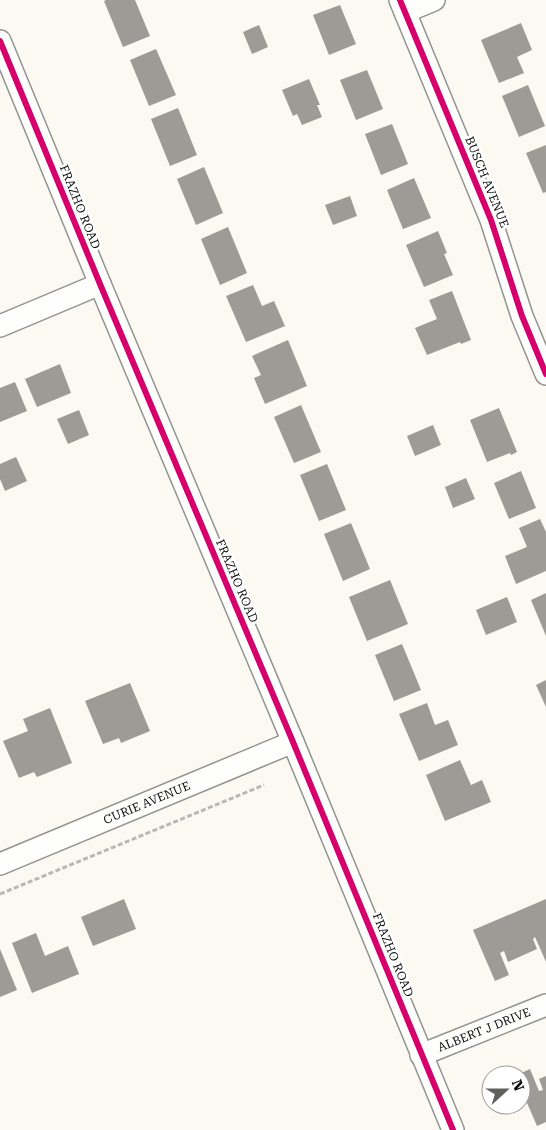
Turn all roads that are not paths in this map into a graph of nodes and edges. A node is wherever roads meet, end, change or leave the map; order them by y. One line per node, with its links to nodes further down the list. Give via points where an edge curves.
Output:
1 (434, 0): 2 (street)
2 (403, 6): 6 (street, BUSCH AVENUE, via 491,220 522,316)
3 (0, 41): 4 (street, FRAZHO ROAD)
4 (100, 284): 5 (street); 7 (street, FRAZHO ROAD)
5 (0, 326)
6 (546, 374)
7 (293, 742): 8 (street, CURIE AVENUE); 10 (street, FRAZHO ROAD)
8 (0, 864)
9 (546, 1006): 10 (street, ALBERT J DRIVE)
10 (422, 1055): 11 (street, FRAZHO ROAD)
11 (453, 1130)

